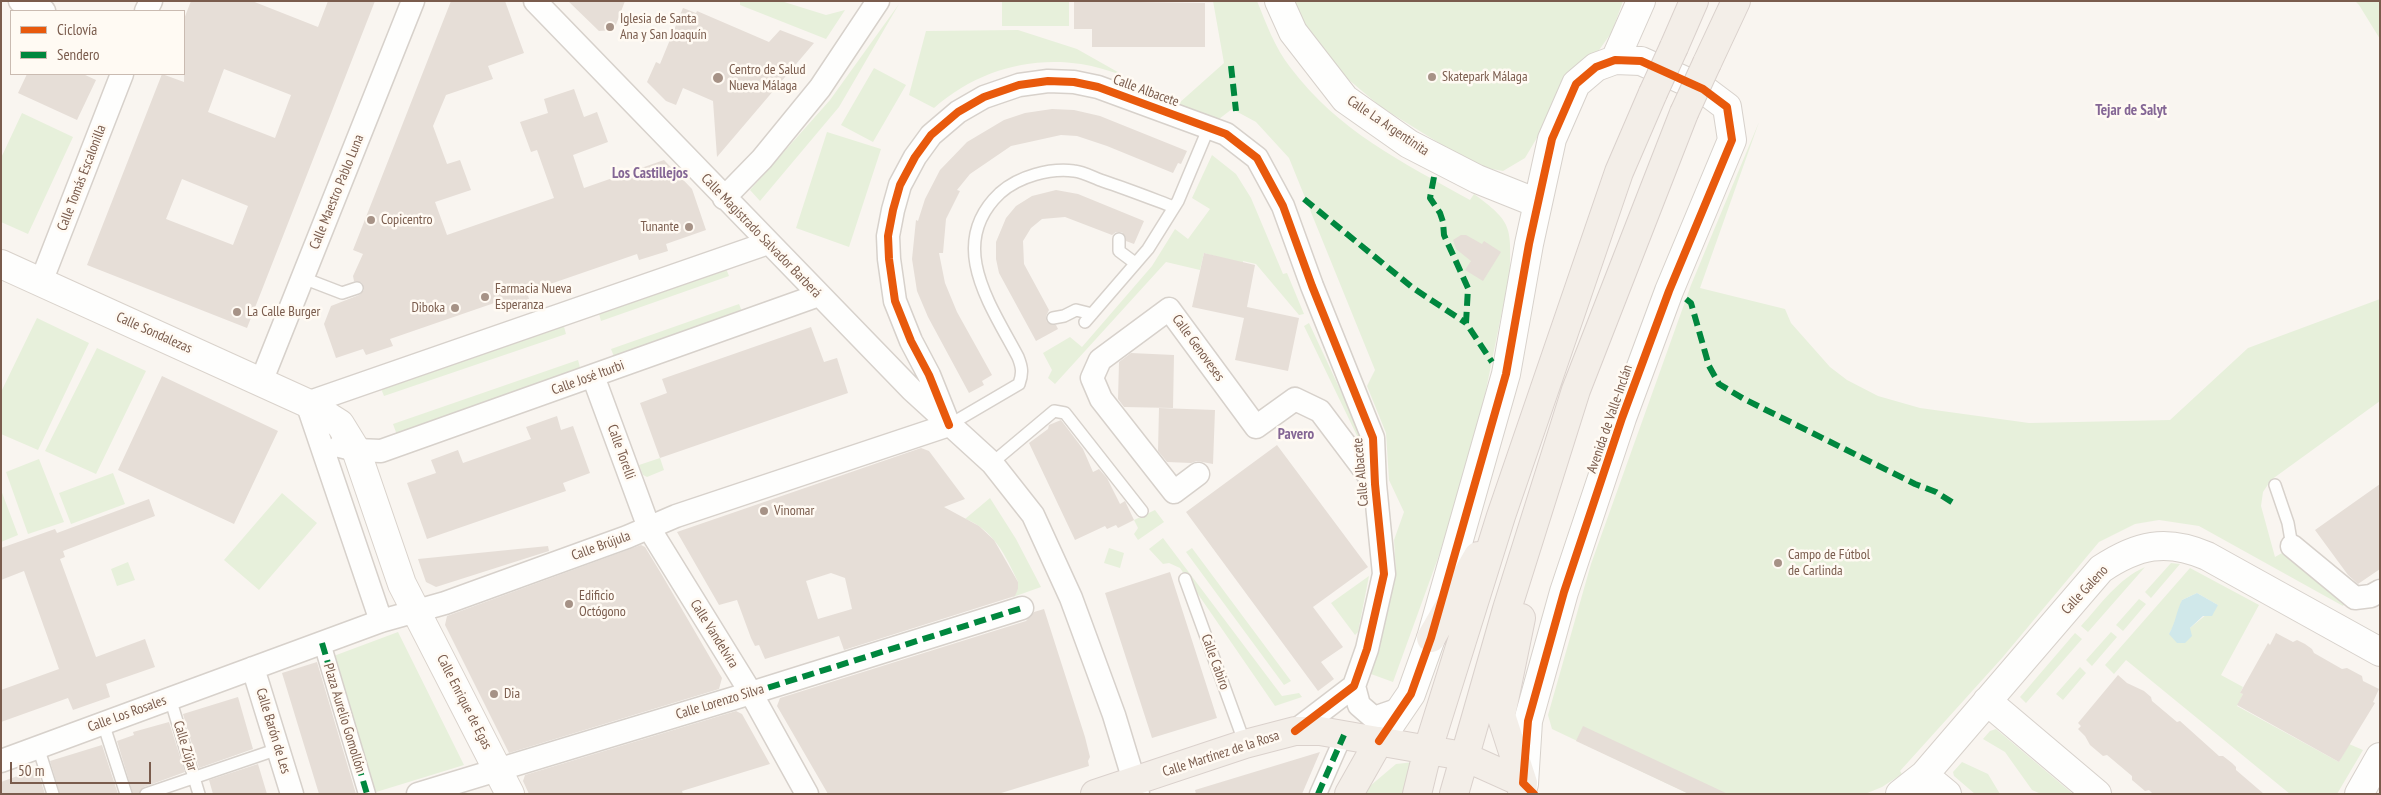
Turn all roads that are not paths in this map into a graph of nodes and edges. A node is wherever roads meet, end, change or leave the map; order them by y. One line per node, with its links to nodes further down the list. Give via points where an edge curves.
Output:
1 (20, 1): 9 (street)
2 (413, 1): 20 (street, Calle Maestro Pablo Luna)
3 (535, 1): 13 (street, Calle Magistrado Salvador Barberá)
4 (878, 1): 13 (street, via 820,88 762,159)
5 (1279, 1): 14 (street, Calle La Argentinita, via 1293,32 1345,99 1409,144 1477,180)
6 (1641, 1): 10 (street)
7 (1694, 1): 36 (main road, bridge, via 1619,172)
8 (1736, 1): 37 (main road, bridge, via 1684,113 1576,390)
9 (42, 10)
10 (1615, 60): 14 (street, Avenida de Valle-Inclán, via 1596,67 1576,84 1552,139); 69 (street, Avenida de Valle-Inclán, via 1641,60 1703,89 1727,107 1732,140 1669,291 1622,418 1564,592 1528,721)
11 (122, 75): 21 (street, Calle Tomás Escalonilla)
12 (1208, 128): 15 (lane); 28 (street, Calle Albacete, via 1098,87 1048,81 1019,85 984,96 958,112 931,136 900,185 890,227 889,260 895,301); 33 (street, Calle Albacete, via 1226,134 1257,158 1283,206 1373,438)
13 (724, 198): 17 (street, Calle Magistrado Salvador Barberá)
14 (1537, 203): 45 (street, Avenida de Valle-Inclán, via 1506,374)
15 (1174, 207): 18 (lane, via 1148,249); 28 (lane, via 1076,171 1046,171 1008,186 989,204 976,226 973,251 980,283 1022,368 1019,384)
16 (1120, 238): 18 (lane, via 1120,251)
17 (768, 243): 23 (street, Calle Magistrado Salvador Barberá); 27 (street)
18 (1135, 263): 24 (lane, via 1089,318 1076,310)
19 (1, 264): 21 (street, Calle Sondalezas)
20 (303, 278): 22 (lane, via 342,293); 26 (street, Calle Maestro Pablo Luna)
21 (41, 282): 26 (street, Calle Sondalezas)
22 (357, 288)
23 (819, 295): 25 (street, Calle José Iturbi); 28 (street, Calle Magistrado Salvador Barberá)
24 (1052, 318)
25 (593, 376): 30 (street, Calle José Iturbi, via 382,451); 38 (street, Calle Torelli)
26 (261, 382): 27 (street, Calle Sondalezas)
27 (307, 403): 29 (street); 30 (street, Calle Sondalezas, via 340,424)
28 (949, 425): 31 (street, Calle Albacete); 38 (street, Calle Brújula, via 676,516)
29 (318, 432): 30 (street, via 338,445); 44 (street)
30 (356, 450): 43 (street, Calle Sondalezas, via 402,584)
31 (992, 463): 35 (lane, via 1054,410 1066,413); 68 (street, Calle Albacete, via 1033,515 1054,558 1114,715)
32 (1198, 474): 33 (street, Calle Genoveses, via 1174,492 1101,399 1092,378 1100,360 1169,309 1256,427 1295,399 1320,411)
33 (1375, 484): 49 (street, Calle Albacete, via 1384,574 1367,649)
34 (2275, 485): 39 (lane)
35 (1142, 511)
36 (1501, 516): 45 (main road); 60 (main road)
37 (1533, 525): 62 (main road); 69 (main road, via 1526,592 1501,715)
38 (649, 528): 43 (street, Calle Brújula); 50 (street, Calle Vandelvira)
39 (2292, 546): 41 (street, via 2355,598)
40 (1185, 580): 58 (lane, Calle Cabiro)
41 (2380, 592)
42 (1022, 608): 50 (street, Calle Lorenzo Silva)
43 (417, 611): 44 (street, Calle Brújula); 65 (street, Calle Enrique de Egas)
44 (381, 621): 46 (street, Calle Brújula)
45 (1431, 638): 53 (street, Avenida de Valle-Inclán)
46 (322, 643): 48 (street, Calle Brújula); 75 (street, Plaza Aurelio Gomollón)
47 (2380, 652): 52 (street, Calle Galeno, via 2208,556 2172,546 2151,546 2124,554 2101,569)
48 (253, 668): 51 (street, Calle Los Rosales); 61 (street, Calle Barón de Les)
49 (1354, 686): 53 (street, via 1359,705 1374,718); 55 (street)
50 (751, 693): 65 (street, Calle Lorenzo Silva); 78 (street, Calle Vandelvira)
51 (170, 698): 54 (street, Calle Los Rosales); 67 (lane, Calle Zújar)
52 (1987, 701): 66 (street, Calle Galeno); 86 (street)
53 (1405, 702): 57 (street, Avenida de Valle-Inclán)
54 (104, 723): 59 (street, Calle Los Rosales); 71 (lane)
55 (1295, 731): 56 (main road, Calle Martínez de la Rosa); 58 (main road, Calle Martínez de la Rosa)
56 (1344, 735): 57 (main road, Calle Martínez de la Rosa); 80 (street)
57 (1378, 740): 60 (main road, Calle Martínez de la Rosa); 81 (main road)
58 (1245, 744): 68 (main road, Calle Martínez de la Rosa)
59 (38, 747): 64 (street, Calle Los Rosales); 70 (lane)
60 (1428, 749): 62 (main road, Calle Martínez de la Rosa); 82 (main road)
61 (278, 750): 67 (lane); 74 (street, Calle Barón de Les)
62 (1463, 756): 69 (main road, Calle Martínez de la Rosa); 83 (main road)
63 (2380, 757): 87 (street)
64 (1, 760)
65 (498, 770): 76 (street, Calle Lorenzo Silva); 77 (street, Calle Enrique de Egas)
66 (1924, 775): 84 (street, Calle Galeno); 85 (street)
67 (194, 777): 72 (lane); 73 (lane, Calle Zújar)
68 (1137, 788): 79 (main road, Calle Martínez de la Rosa)
69 (1526, 790)
70 (53, 794)
71 (126, 794)
72 (146, 794)
73 (199, 794)
74 (292, 794)
75 (367, 794)
76 (418, 794)
77 (510, 794)
78 (807, 794)
79 (1095, 794)
80 (1318, 794)
81 (1349, 794)
82 (1417, 794)
83 (1454, 794)
84 (1900, 794)
85 (1947, 794)
86 (2098, 794)
87 (2359, 794)

